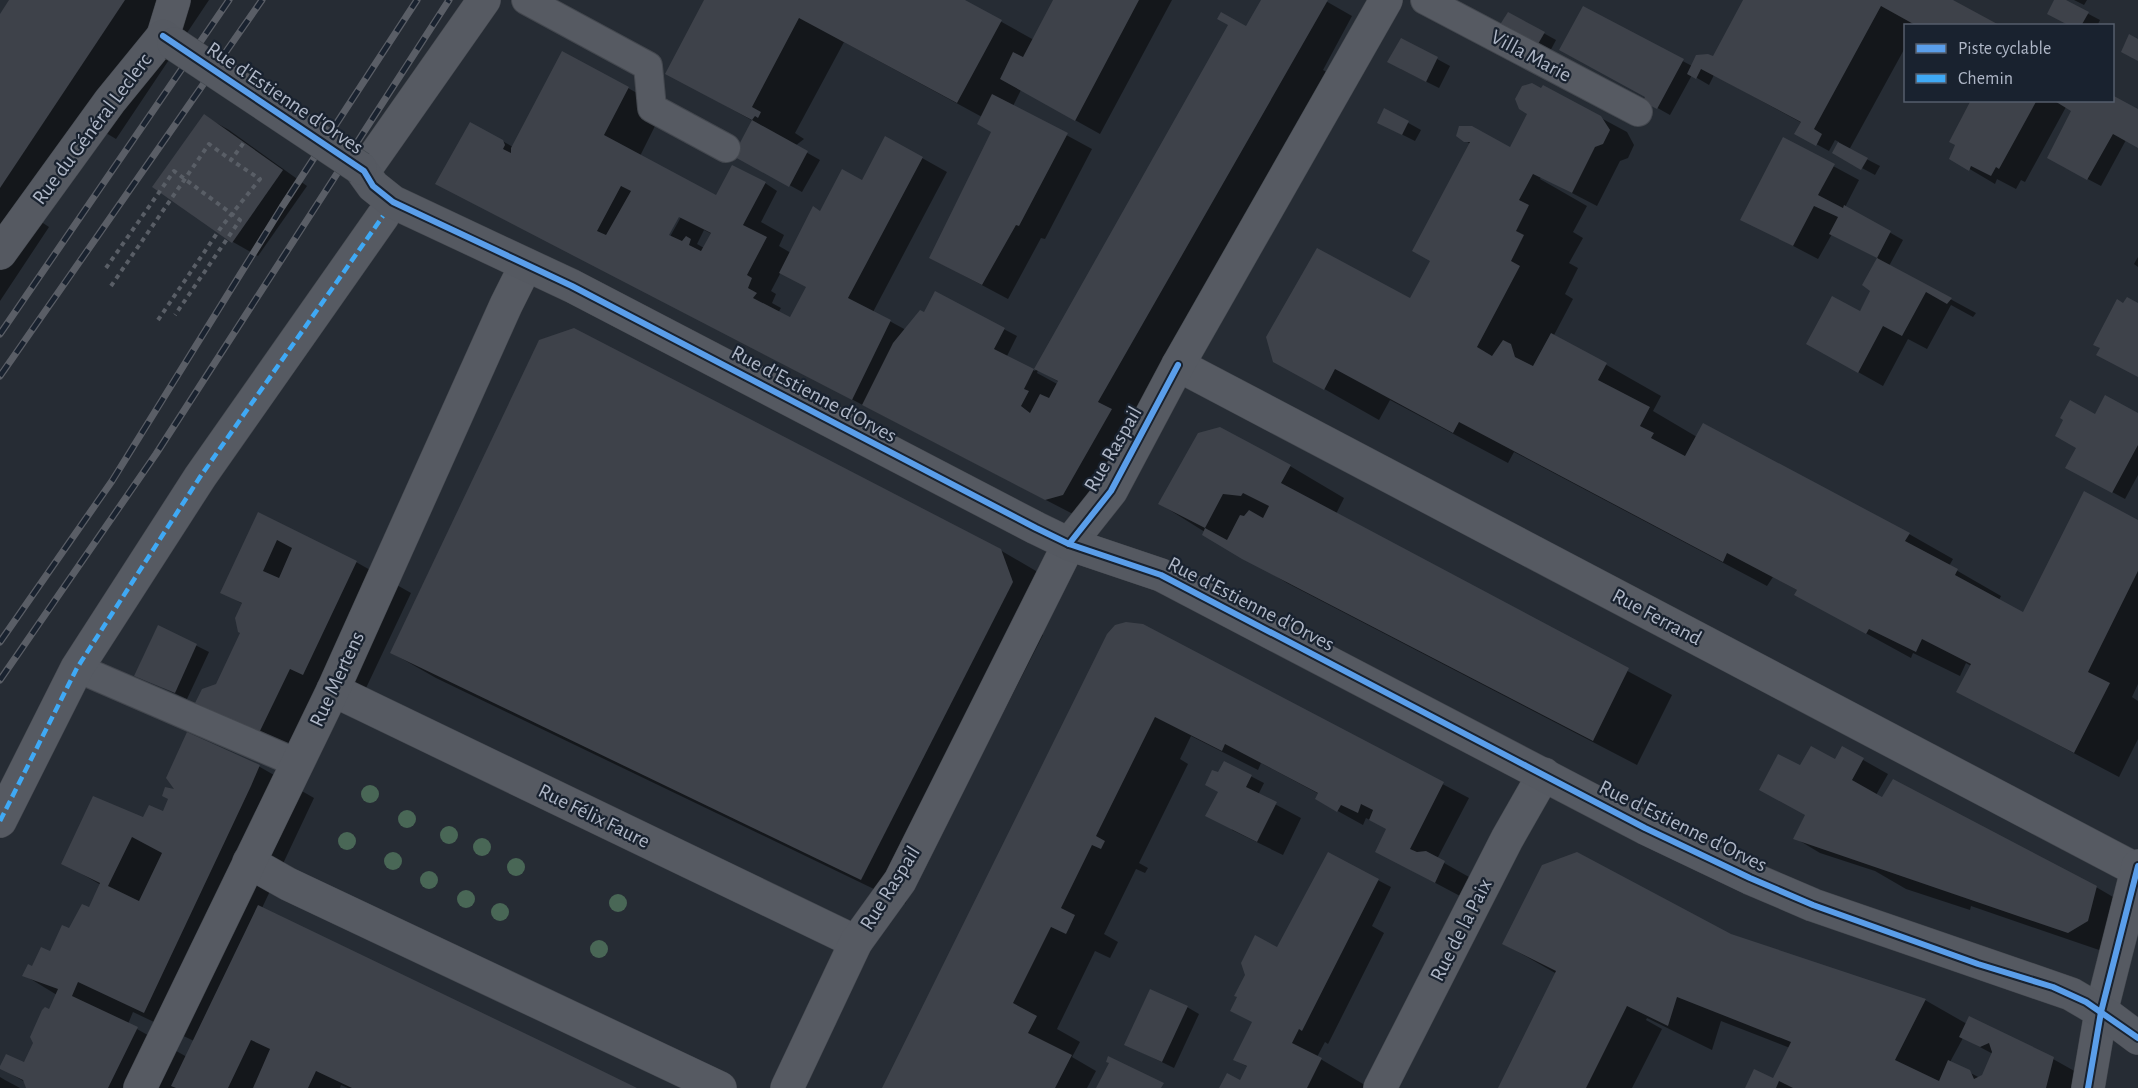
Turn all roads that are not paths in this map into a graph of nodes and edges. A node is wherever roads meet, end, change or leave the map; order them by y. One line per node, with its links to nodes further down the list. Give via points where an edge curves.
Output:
1 (174, 0): 6 (street, Rue du Général Leclerc)
2 (484, 0): 9 (street)
3 (526, 0): 8 (lane, via 648,66 652,108)
4 (1386, 0): 13 (street, Rue Raspail)
5 (1425, 0): 7 (lane, Villa Marie)
6 (168, 40): 9 (street, Rue d'Estienne d'Orves, bridge); 11 (street, Rue du Général Leclerc, via 110,101)
7 (1638, 112)
8 (726, 148)
9 (362, 170): 12 (street, Rue d'Estienne d'Orves, via 373,186 393,202)
10 (383, 216): 15 (street, via 200,477)
11 (0, 253)
12 (526, 266): 14 (street, Rue d'Estienne d'Orves, via 582,291); 16 (street, Rue Mertens)
13 (1178, 365): 14 (street, Rue Raspail, via 1111,491); 21 (street, Rue Ferrand)
14 (1070, 544): 18 (street, Rue d'Estienne d'Orves, via 1161,575); 22 (street, Rue Raspail, via 900,881)
15 (77, 668): 17 (lane); 19 (street)
16 (333, 690): 17 (street, Rue Mertens); 22 (street, Rue Félix Faure)
17 (297, 763): 20 (street, Rue Mertens)
18 (1544, 774): 23 (street, Rue d'Estienne d'Orves, via 1645,828 1782,893 2053,987); 28 (street, Rue de la Paix)
19 (0, 821)
20 (249, 862): 25 (street, Rue Mertens); 26 (street)
21 (2137, 868): 23 (street)
22 (856, 942): 27 (street, Rue Raspail)
23 (2101, 1012): 24 (street, Rue d'Estienne d'Orves); 29 (street)
24 (2138, 1038)
25 (140, 1088)
26 (720, 1088)
27 (787, 1088)
28 (1380, 1088)
29 (2088, 1088)

